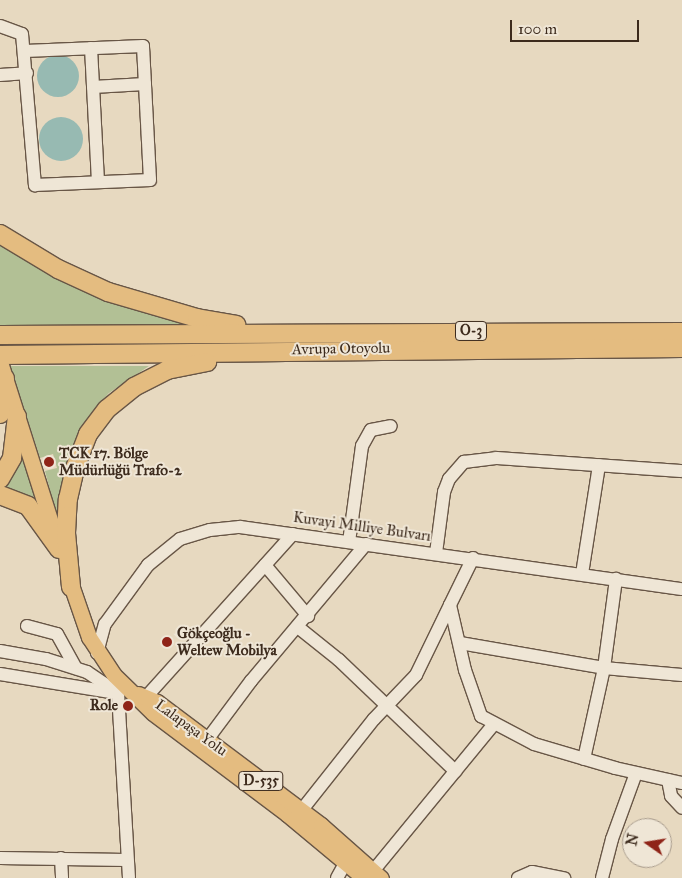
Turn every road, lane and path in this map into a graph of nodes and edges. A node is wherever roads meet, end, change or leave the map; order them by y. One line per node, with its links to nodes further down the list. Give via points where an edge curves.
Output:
1 (0, 26): 3 (street, via 22,34)
2 (91, 48): 3 (street); 6 (street, via 143,46); 7 (street)
3 (25, 51): 4 (street)
4 (27, 73): 5 (street); 8 (street, via 35,185)
5 (0, 75)
6 (145, 84): 7 (street); 8 (street, via 150,180)
7 (93, 87): 8 (street)
8 (98, 182)
9 (0, 234): 10 (highway, via 58,269 108,292)
10 (261, 332): 11 (highway, Avrupa Otoyolu / O-3); 12 (highway, Avrupa Otoyolu / O-3)
11 (682, 332)
12 (0, 335)
13 (682, 348): 14 (highway, Avrupa Otoyolu / O-3)
14 (263, 350): 15 (highway, Avrupa Otoyolu / O-3); 32 (highway, via 167,370 134,387 97,419 80,452 68,499 66,533)
15 (0, 355)
16 (2, 370): 17 (highway)
17 (9, 415): 21 (highway, via 12,458); 26 (main road, D-535)
18 (390, 426): 24 (street, via 371,430 362,446)
19 (599, 465): 20 (street); 27 (street, via 496,458 464,462 449,479 444,492); 30 (street)
20 (682, 471)
21 (0, 479)
22 (0, 495): 26 (highway, via 28,506)
23 (293, 534): 24 (street, Kuvayi Milliye Bulvarı); 29 (street); 40 (street, Kuvayi Milliye Bulvarı, via 240,527 210,530 180,540 148,565 106,624)
24 (350, 542): 25 (street, Kuvayi Milliye Bulvarı)
25 (366, 544): 27 (street, Kuvayi Milliye Bulvarı); 35 (street)
26 (59, 549): 32 (main road, D-535)
27 (436, 553): 28 (street, Kuvayi Milliye Bulvarı)
28 (473, 558): 30 (street, Kuvayi Milliye Bulvarı); 34 (street)
29 (265, 566): 35 (street); 45 (street)
30 (582, 574): 31 (street, Kuvayi Milliye Bulvarı)
31 (616, 579): 33 (street, Kuvayi Milliye Bulvarı); 42 (street)
32 (72, 588): 40 (main road, D-535)
33 (682, 589)
34 (450, 605): 38 (street); 46 (street, via 416,674)
35 (308, 616): 37 (street)
36 (27, 626): 41 (street, via 57,634)
37 (299, 628): 46 (street); 48 (street, via 251,681)
38 (460, 643): 42 (street); 47 (street, via 465,670 481,716)
39 (0, 651): 41 (street)
40 (97, 653): 45 (main road, D-535)
41 (76, 668): 45 (street)
42 (604, 668): 44 (street); 49 (street)
43 (0, 674): 45 (street)
44 (682, 674)
45 (132, 693): 48 (main road, Lalapaşa Yolu / D-535); 58 (street); 59 (main road, Lalapaşa Yolu / D-535, via 153,713)
46 (388, 705): 50 (street); 55 (street)
47 (494, 724): 49 (street, via 534,744); 50 (street)
48 (207, 740): 55 (main road, Lalapaşa Yolu / D-535)
49 (584, 759): 51 (street)
50 (456, 771): 60 (street)
51 (636, 773): 52 (street); 66 (street, via 612,839)
52 (668, 780): 53 (street); 54 (street, via 671,796)
53 (682, 783)
54 (682, 808)
55 (301, 811): 60 (main road, Lalapaşa Yolu / D-535)
56 (0, 858): 57 (street)
57 (61, 858): 58 (street); 61 (street)
58 (126, 860): 62 (street)
59 (346, 862): 60 (main road, Lalapaşa Yolu / D-535); 63 (street)
60 (373, 875)
61 (62, 878)
62 (129, 878)
63 (337, 878)
64 (518, 878): 65 (street, via 532,872)
65 (564, 878)
66 (602, 878)

